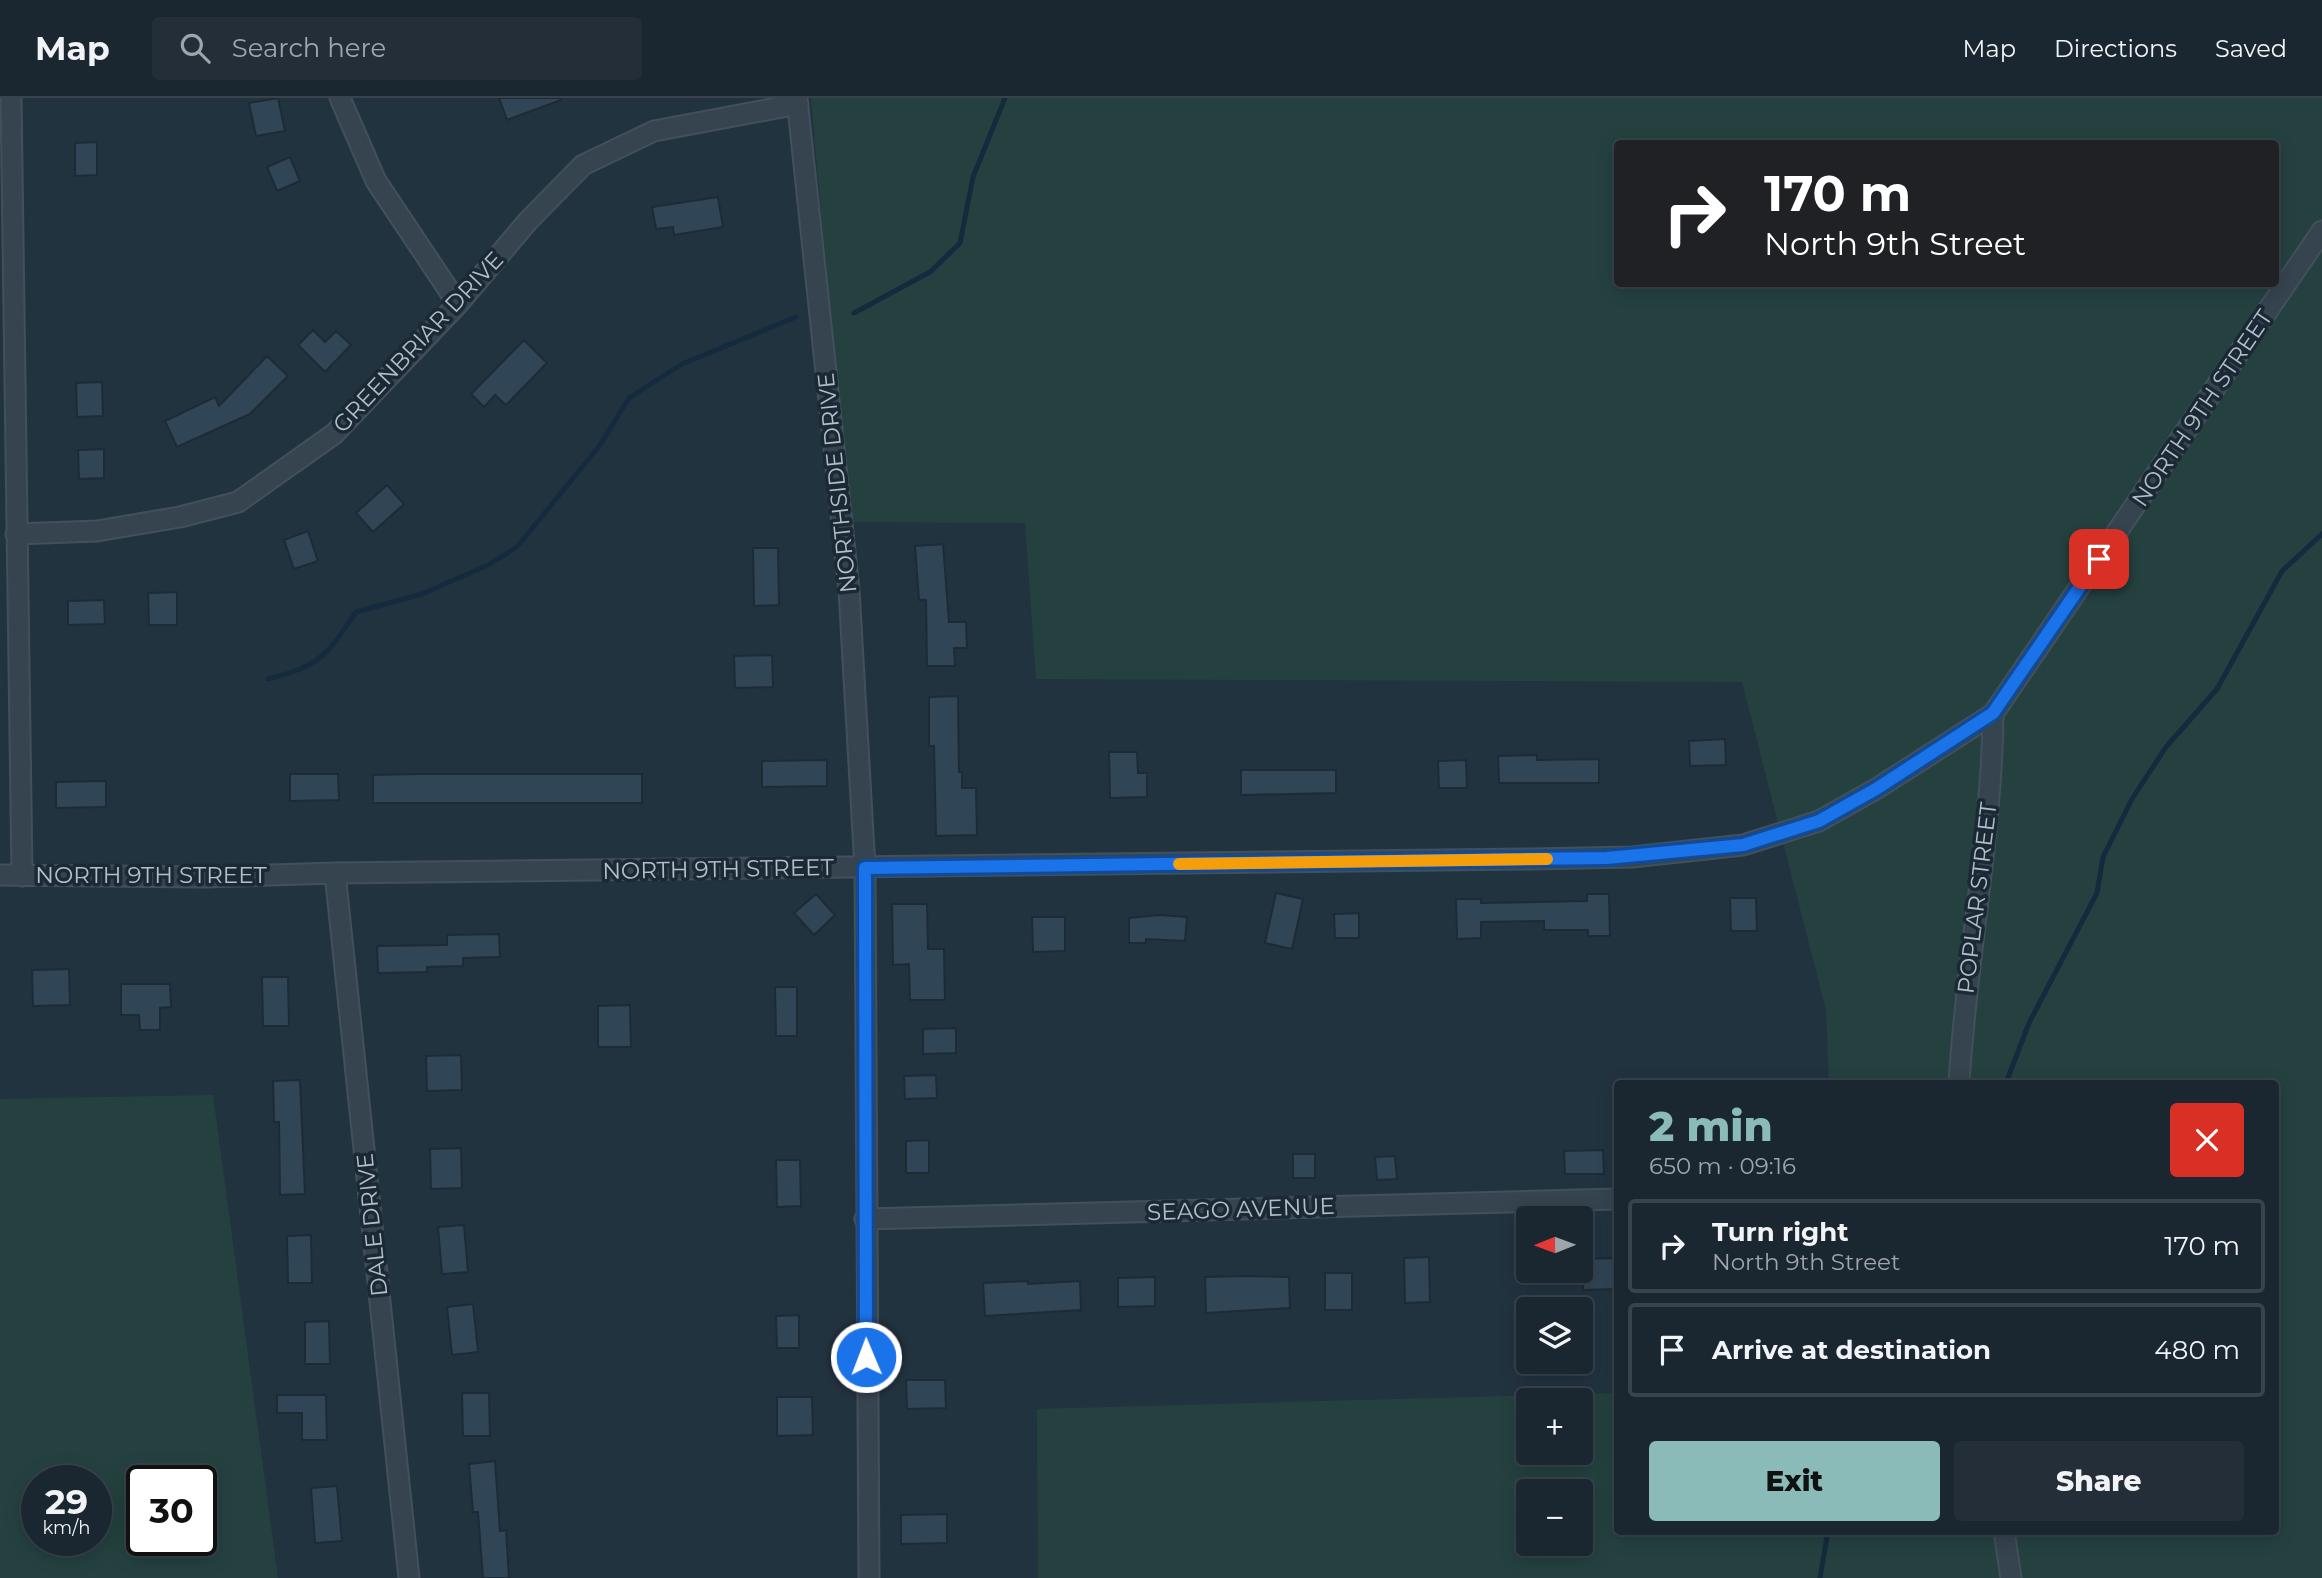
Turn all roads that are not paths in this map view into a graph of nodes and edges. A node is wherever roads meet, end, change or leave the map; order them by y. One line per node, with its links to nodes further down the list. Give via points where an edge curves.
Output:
1 (11, 98): 6 (street)
2 (340, 98): 5 (street, via 376,181)
3 (797, 101): 5 (street, GREENBRIAR DRIVE, via 653,131 583,165); 8 (street, NORTHSIDE DRIVE, via 849,590)
4 (2322, 231): 7 (street, NORTH 9TH STREET)
5 (458, 304): 6 (street, GREENBRIAR DRIVE, via 334,434 238,502 97,531)
6 (16, 534): 11 (street)
7 (1993, 713): 8 (street, NORTH 9TH STREET, via 1819,821 1743,845 1607,858); 12 (street, POPLAR STREET, via 1993,758)
8 (865, 868): 9 (street, NORTH 9TH STREET); 14 (street, NORTHSIDE DRIVE)
9 (335, 873): 11 (street, NORTH 9TH STREET); 16 (street, DALE DRIVE)
10 (0, 875): 11 (street, NORTH 9TH STREET)
11 (22, 876)
12 (1959, 1080)
13 (1614, 1199): 14 (street, SEAGO AVENUE)
14 (864, 1219): 17 (street, NORTHSIDE DRIVE)
15 (2005, 1535): 18 (street)
16 (409, 1578)
17 (869, 1578)
18 (2011, 1578)

